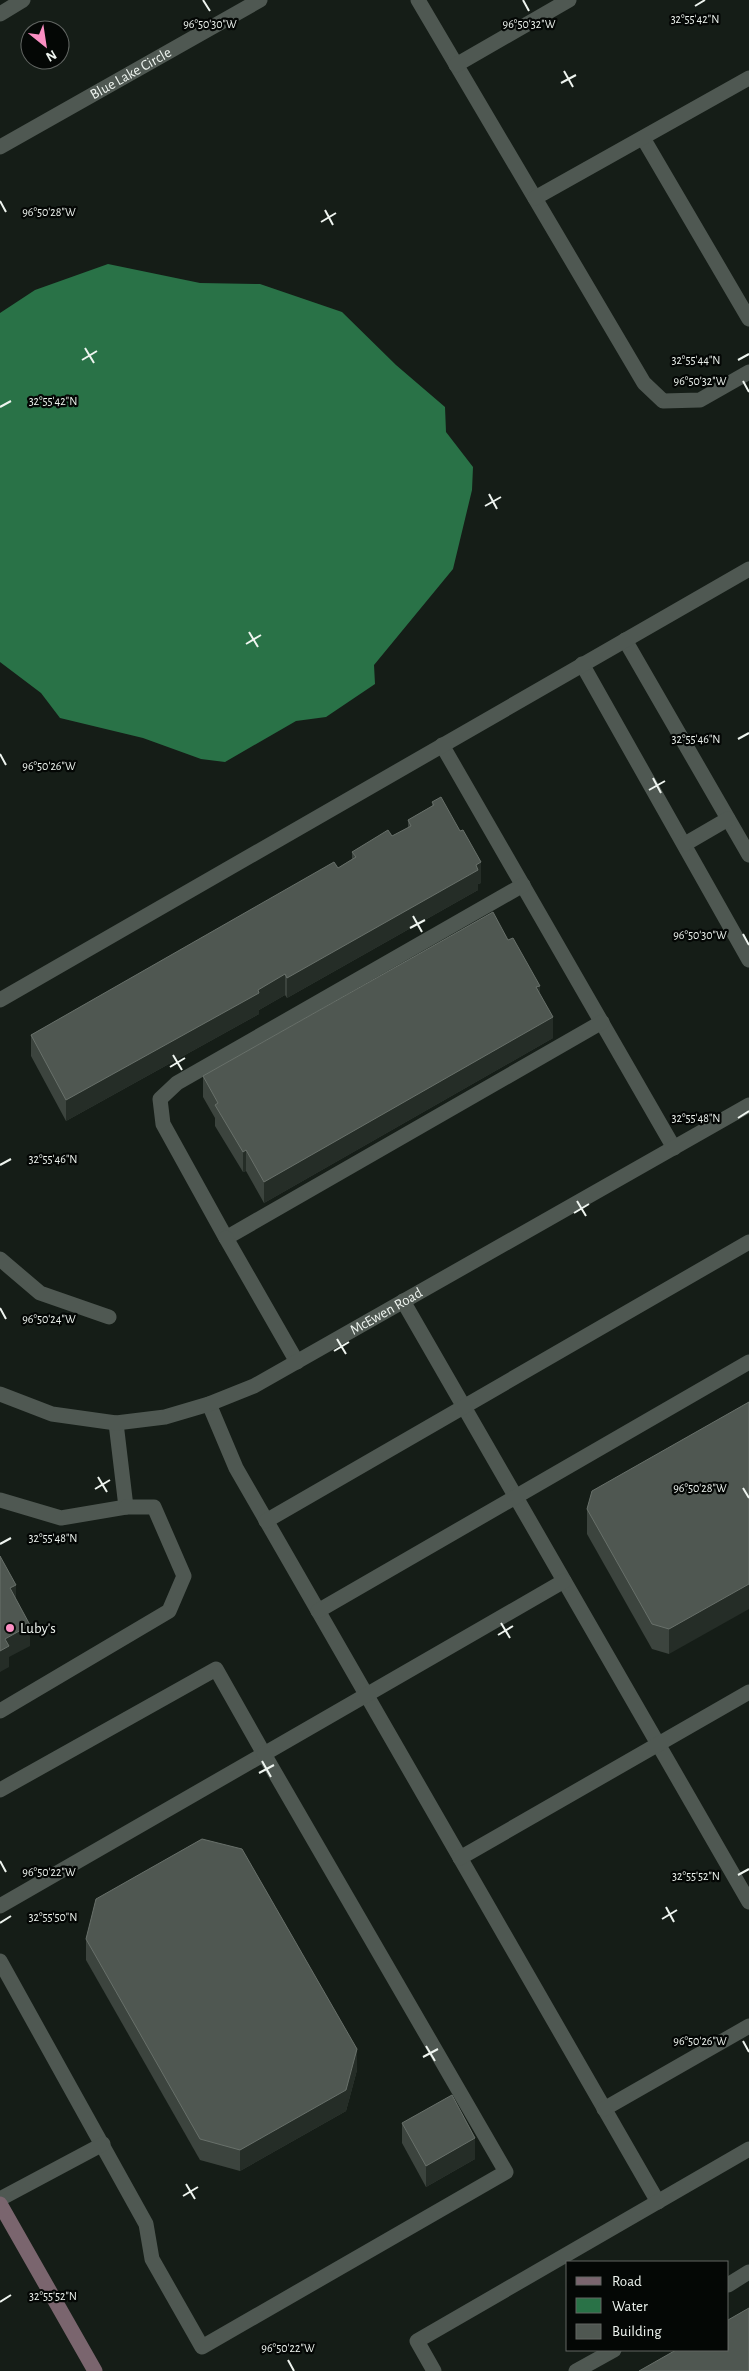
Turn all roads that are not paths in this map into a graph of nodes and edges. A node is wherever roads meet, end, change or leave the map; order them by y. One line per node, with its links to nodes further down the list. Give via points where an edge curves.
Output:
1 (24, 0): 5 (street)
2 (260, 0): 9 (street, Blue Lake Circle)
3 (418, 0): 6 (street)
4 (570, 0): 6 (street)
5 (0, 14)
6 (456, 65): 10 (street)
7 (749, 78): 8 (street)
8 (642, 138): 10 (street); 11 (street)
9 (0, 147)
10 (535, 198): 12 (street, via 644,382 664,401 700,400)
11 (749, 319)
12 (749, 372)
13 (749, 568): 14 (street)
14 (624, 640): 15 (street); 17 (street)
15 (582, 664): 16 (street); 18 (street)
16 (442, 745): 20 (street); 22 (street)
17 (728, 819): 18 (street); 19 (street)
18 (685, 844): 21 (street)
19 (749, 855)
20 (523, 885): 23 (street); 26 (street, via 177,1083 160,1099 163,1124)
21 (749, 960)
22 (0, 1000)
23 (602, 1022): 25 (street); 26 (street)
24 (749, 1105): 25 (street, McEwen Road)
25 (674, 1148): 29 (street, McEwen Road)
26 (226, 1238): 31 (street)
27 (749, 1242): 35 (street)
28 (0, 1259): 30 (street, via 40,1293)
29 (403, 1301): 31 (street, McEwen Road); 35 (street)
30 (109, 1317)
31 (298, 1362): 34 (street, McEwen Road, via 254,1386)
32 (749, 1362): 37 (street)
33 (0, 1394): 36 (street, McEwen Road, via 52,1414)
34 (209, 1404): 36 (street, McEwen Road, via 165,1417); 40 (street, via 236,1468)
35 (464, 1407): 37 (street); 40 (street)
36 (116, 1423): 39 (street)
37 (516, 1497): 41 (street); 42 (street)
38 (0, 1500): 39 (street, via 61,1518)
39 (126, 1508): 45 (street, via 154,1507 162,1522 184,1576 169,1611)
40 (266, 1520): 42 (street)
41 (564, 1581): 44 (street); 46 (street)
42 (318, 1611): 44 (street)
43 (749, 1692): 46 (street)
44 (366, 1695): 47 (street); 49 (street)
45 (0, 1711)
46 (658, 1744): 49 (street); 50 (street)
47 (264, 1754): 48 (street, via 216,1669); 51 (street); 55 (street, via 506,2172 202,2347 152,2259 146,2224)
48 (0, 1790)
49 (460, 1858): 54 (street)
50 (749, 1902)
51 (0, 1906)
52 (0, 1961): 55 (street)
53 (749, 2026): 54 (street)
54 (604, 2109): 58 (street)
55 (103, 2144): 57 (street)
56 (749, 2149): 58 (street)
57 (0, 2199)
58 (658, 2202): 64 (street, via 417,2341)
59 (0, 2204): 63 (main road)
60 (749, 2272): 61 (street)
61 (729, 2284)
62 (612, 2351): 65 (street)
63 (95, 2371)
64 (434, 2371)
65 (576, 2371)

